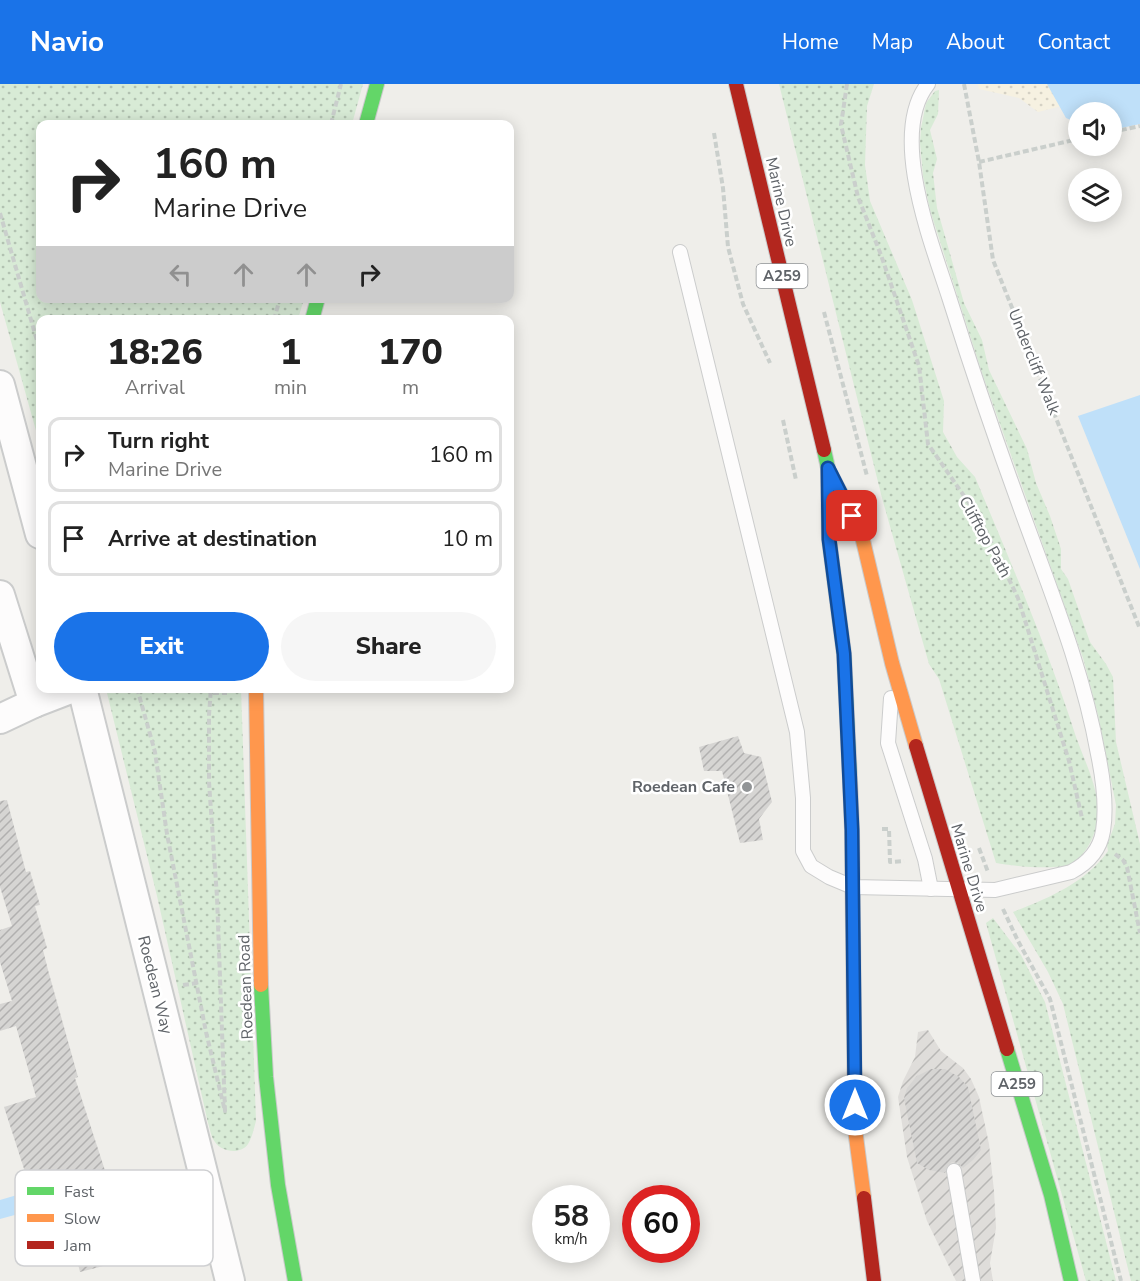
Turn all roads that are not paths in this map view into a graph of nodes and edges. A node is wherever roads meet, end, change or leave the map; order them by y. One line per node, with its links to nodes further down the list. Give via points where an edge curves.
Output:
1 (377, 84): 4 (main road)
2 (736, 84): 7 (main road, Marine Drive / A259)
3 (928, 84): 18 (lane, via 918,100 914,123 917,190 989,421 1075,658 1102,772 1104,805 1099,847 1083,866 995,890)
4 (367, 120)
5 (680, 252): 16 (lane, via 797,732 803,851 811,866)
6 (0, 385): 8 (street)
7 (828, 468): 10 (main road, Marine Drive / A259, via 861,532); 16 (main road, Marine Drive / A259, via 829,539 844,654)
8 (36, 519)
9 (0, 595): 14 (street)
10 (892, 663): 17 (lane, via 888,743); 18 (main road, Marine Drive / A259)
11 (60, 693): 14 (street)
12 (83, 693): 19 (street, Roedean Way)
13 (256, 693): 23 (main road, Roedean Road, via 260,968 266,1077 278,1185)
14 (34, 703): 15 (street)
15 (0, 719)
16 (853, 887): 17 (lane); 24 (main road, Marine Drive / A259, via 855,1129)
17 (931, 889): 18 (lane)
18 (958, 889): 26 (main road, Marine Drive / A259, via 1047,1184)
19 (202, 1170)
20 (954, 1171): 25 (lane)
21 (213, 1213): 22 (street, Roedean Way)
22 (230, 1281)
23 (295, 1281)
24 (874, 1281)
25 (974, 1281)
26 (1071, 1281)

